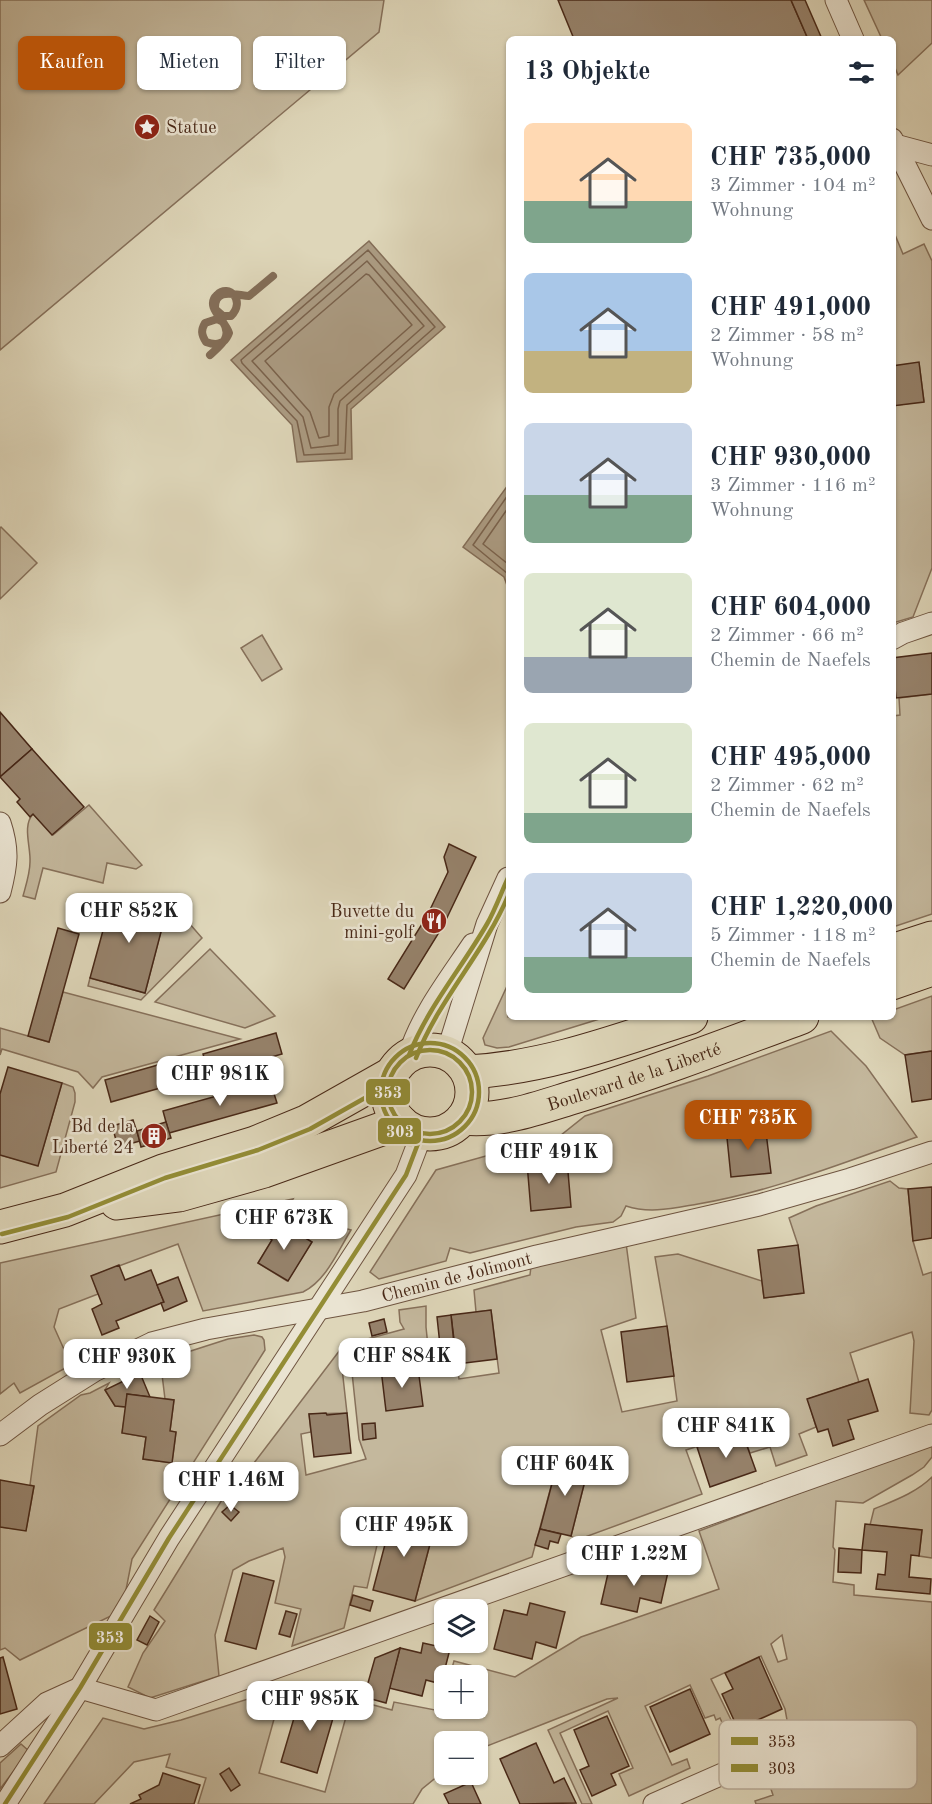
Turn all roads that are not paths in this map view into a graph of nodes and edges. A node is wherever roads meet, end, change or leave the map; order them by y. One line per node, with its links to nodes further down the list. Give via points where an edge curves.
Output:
1 (836, 0): 2 (street)
2 (852, 36)
3 (896, 143): 5 (street)
4 (896, 146): 6 (street)
5 (932, 155)
6 (932, 219)
7 (932, 623): 8 (street)
8 (896, 637)
9 (0, 823): 11 (street, via 7,849)
10 (506, 882): 12 (street)
11 (0, 892)
12 (487, 924): 19 (street); 20 (street, via 434,1001)
13 (932, 938): 14 (main road)
14 (896, 950)
15 (932, 969): 16 (main road)
16 (896, 982)
17 (681, 1020): 19 (main road, Boulevard de la Liberté, via 550,1061 506,1069)
18 (794, 1020): 21 (main road, Boulevard de la Liberté, via 546,1106 515,1115)
19 (457, 1062): 20 (main road, via 434,1050 421,1050); 21 (main road, via 472,1084 469,1108)
20 (400, 1065): 22 (main road, via 388,1086 388,1100 393,1112); 24 (main road, via 306,1122 255,1143 163,1171)
21 (463, 1118): 22 (main road, via 433,1134)
22 (411, 1127): 24 (main road, via 179,1195); 26 (street, via 406,1175)
23 (932, 1152): 26 (street, Chemin de Jolimont, via 759,1205 363,1301)
24 (65, 1210): 25 (main road)
25 (0, 1227)
26 (319, 1308): 27 (street, Chemin de Jolimont, via 152,1343 93,1371); 29 (street, via 169,1538)
27 (0, 1435)
28 (932, 1435): 29 (street, via 156,1710)
29 (80, 1688): 30 (street, via 47,1703); 32 (street)
30 (0, 1746)
31 (719, 1776): 33 (street)
32 (5, 1804)
33 (654, 1804)

